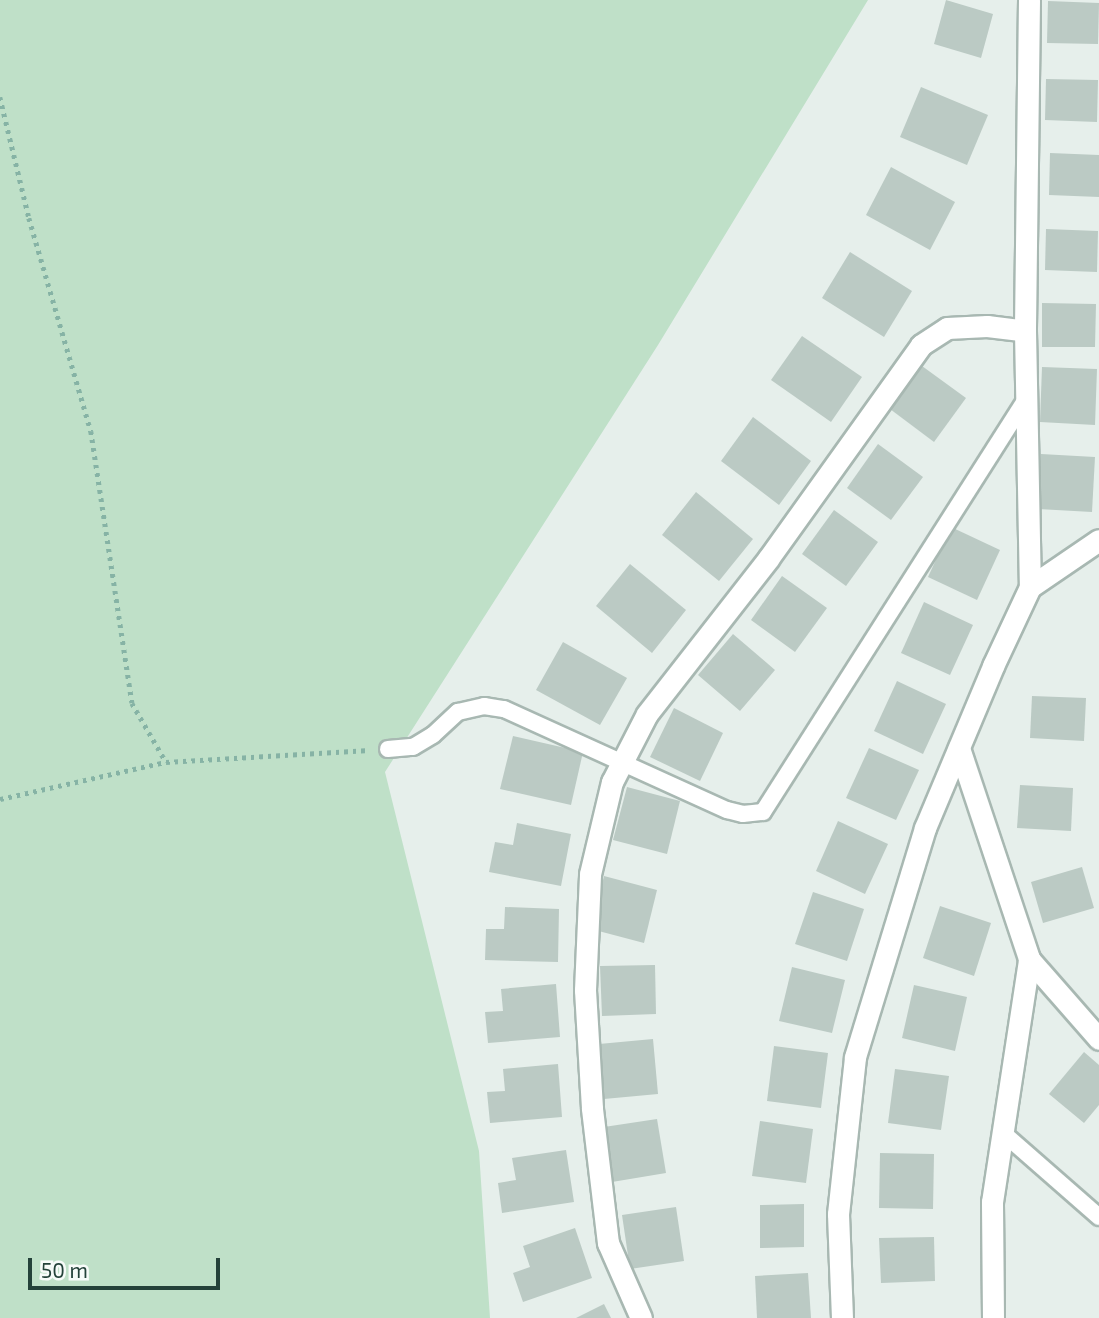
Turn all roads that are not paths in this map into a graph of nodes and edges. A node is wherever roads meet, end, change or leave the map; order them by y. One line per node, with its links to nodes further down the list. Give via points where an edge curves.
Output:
1 (1029, 0): 2 (street)
2 (1025, 331): 3 (street); 8 (street, via 987,326 947,328 921,345 768,559 647,714)
3 (1027, 397): 5 (street); 8 (lane, via 763,813 727,810)
4 (1099, 540): 5 (street)
5 (1030, 587): 6 (street)
6 (958, 748): 9 (street); 14 (street, via 925,828 855,1057 838,1214)
7 (388, 749): 8 (lane, via 413,747 458,712 484,706 504,709)
8 (622, 762): 13 (street, via 612,782 590,874 585,990 592,1108 608,1243)
9 (1029, 959): 10 (street); 11 (street)
10 (1099, 1039)
11 (1002, 1132): 12 (lane); 15 (street, via 992,1202)
12 (1099, 1217)
13 (640, 1318)
14 (842, 1318)
15 (993, 1318)

